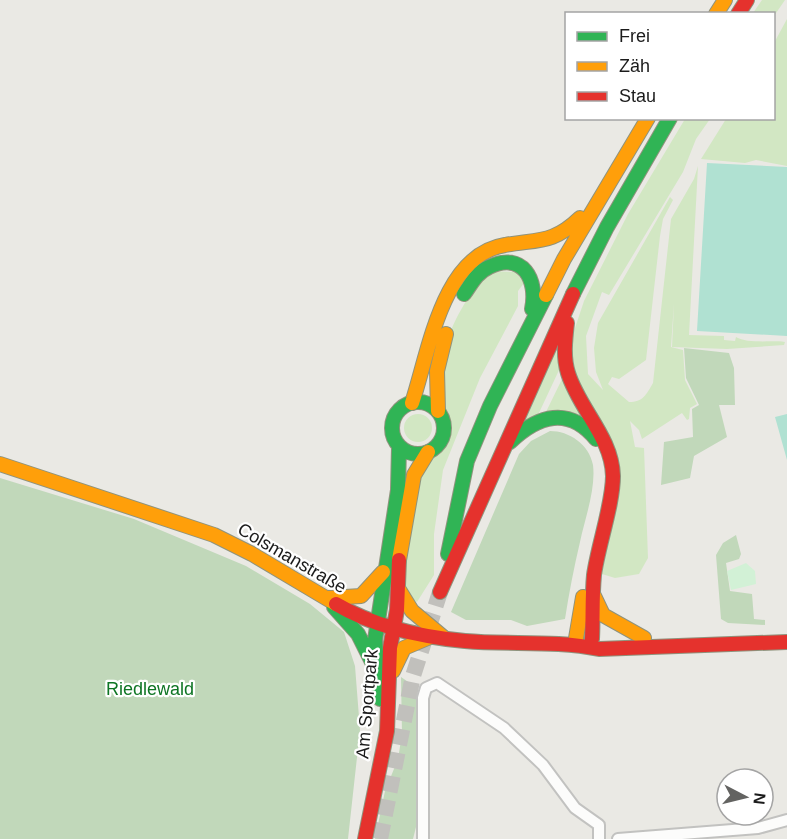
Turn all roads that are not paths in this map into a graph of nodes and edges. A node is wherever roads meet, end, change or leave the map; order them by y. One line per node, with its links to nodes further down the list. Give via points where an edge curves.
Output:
1 (647, 120): 3 (main road)
2 (669, 120): 4 (main road)
3 (610, 177): 5 (main road); 6 (main road, via 563,235 550,241 495,246 468,261 437,323)
4 (573, 290): 10 (main road); 14 (main road, via 565,333 566,376 608,448 613,477)
5 (517, 351): 7 (main road, via 535,302 534,284 521,267 493,263 476,274 468,286 443,342 437,370); 10 (main road, via 467,462 440,591)
6 (412, 403): 7 (main road, via 426,403); 8 (main road, via 401,408 393,421 393,435)
7 (438, 411): 9 (main road, via 444,431 439,444)
8 (399, 447): 9 (main road, via 413,454); 12 (main road, Am Sportpark, via 398,490)
9 (428, 452): 13 (main road, Am Sportpark, via 414,475)
10 (501, 454): 24 (main road, via 524,428 549,417 582,424 600,447 605,469 604,492)
11 (0, 464): 15 (main road, Colsmanstraße, via 214,536)
12 (385, 568): 15 (main road, via 361,597); 16 (main road, Am Sportpark)
13 (397, 583): 17 (main road, Am Sportpark); 20 (main road, via 412,611)
14 (592, 591): 19 (main road, via 603,615); 22 (main road)
15 (326, 598): 16 (main road, Colsmanstraße); 25 (main road, via 358,634)
16 (377, 622): 17 (main road, Colsmanstraße); 25 (main road, Am Sportpark)
17 (394, 628): 18 (main road, Colsmanstraße); 26 (main road, Am Sportpark)
18 (431, 636): 20 (main road, Colsmanstraße); 26 (main road, via 404,648)
19 (644, 638): 22 (main road, Colsmanstraße); 23 (main road, Colsmanstraße, via 694,637)
20 (445, 639): 24 (main road, Colsmanstraße)
21 (787, 642): 23 (main road, Colsmanstraße)
22 (591, 643): 23 (main road, Colsmanstraße, via 692,647); 24 (main road, Colsmanstraße)
23 (749, 643)
24 (575, 644)
25 (376, 670): 27 (main road, Am Sportpark, via 381,718)
26 (388, 681): 27 (main road, Am Sportpark, via 387,731)
27 (377, 783): 30 (main road, Am Sportpark)
28 (787, 820): 29 (street); 33 (street, via 758,828)
29 (787, 834)
30 (365, 839)
31 (423, 839): 32 (street, via 423,698 426,688 437,683 504,728 543,765 575,808 599,825)
32 (599, 839)
33 (618, 839)

